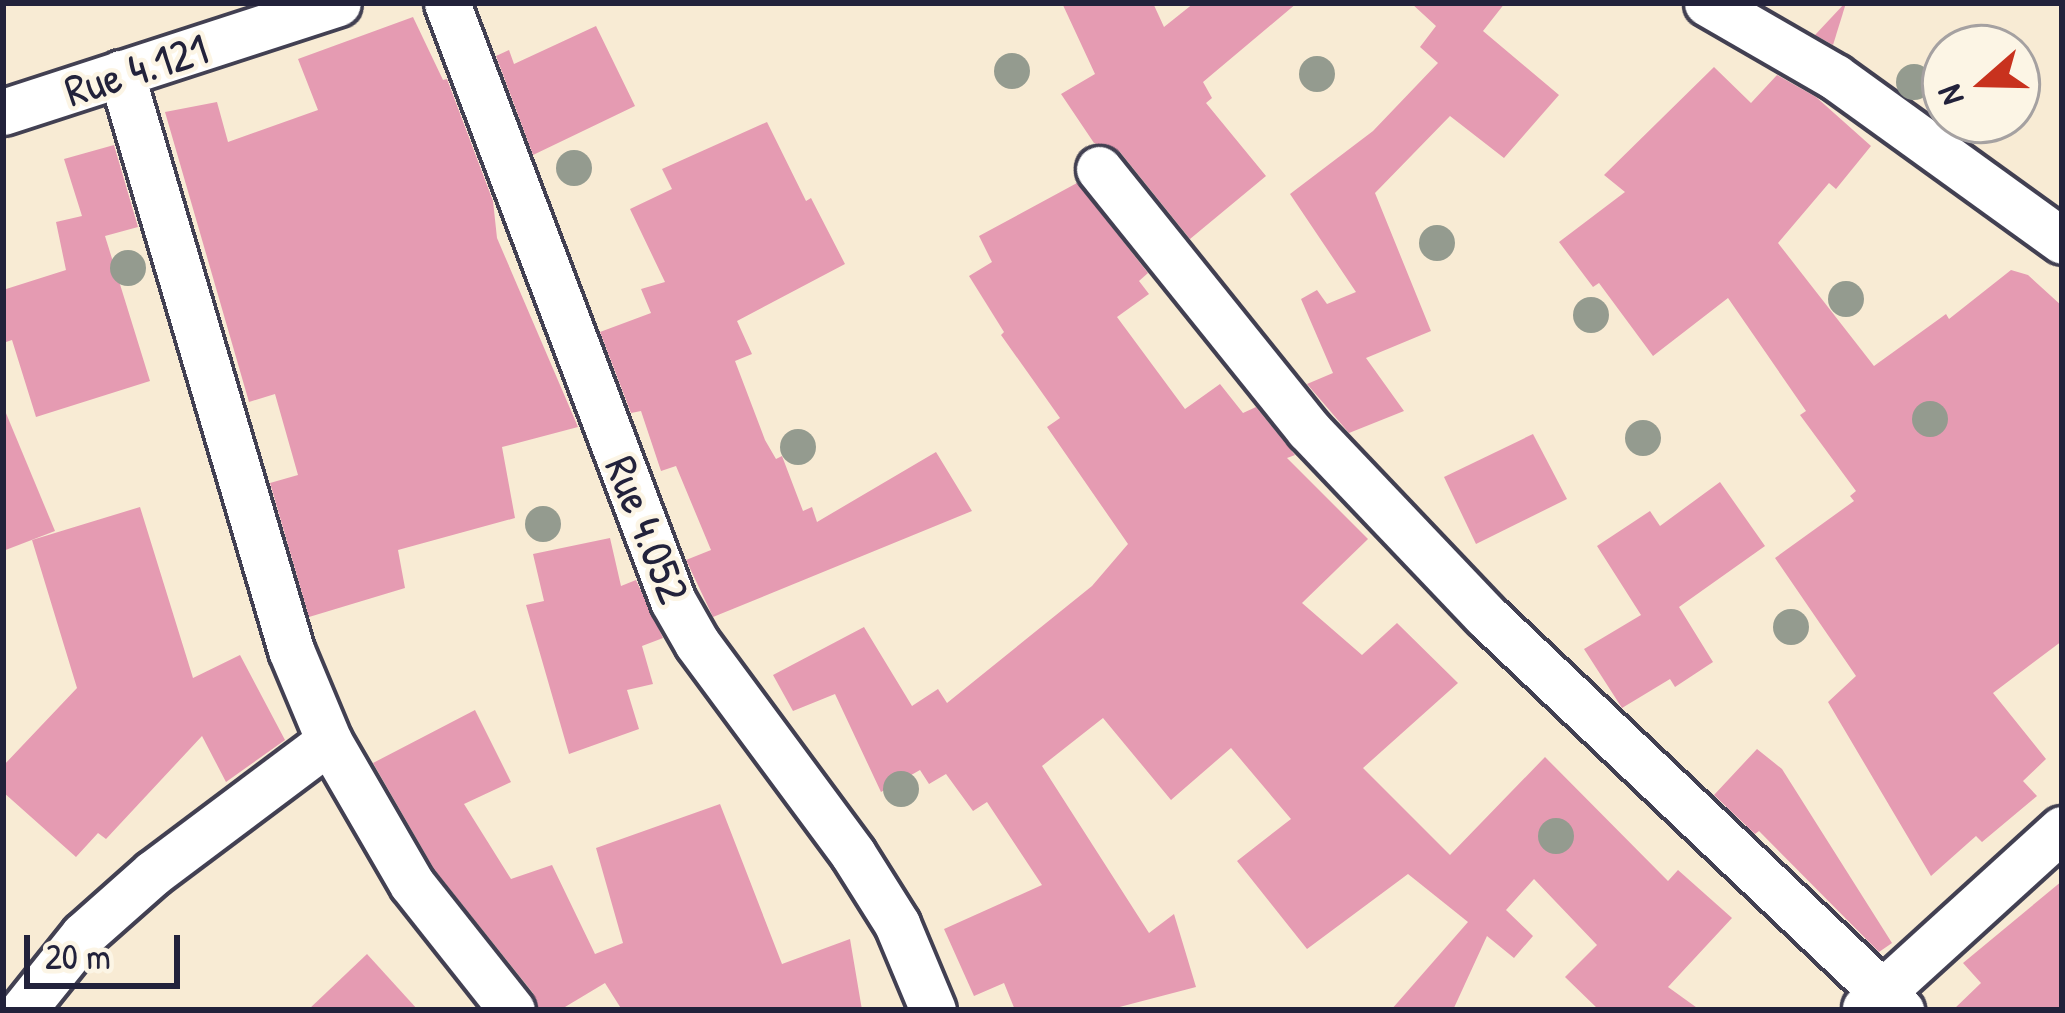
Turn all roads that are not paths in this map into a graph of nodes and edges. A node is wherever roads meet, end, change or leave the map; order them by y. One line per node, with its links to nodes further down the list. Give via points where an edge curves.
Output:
1 (338, 3): 4 (street, Rue 4.121)
2 (447, 3): 13 (street, Rue 4.052, via 673,601 864,872 897,924)
3 (1707, 3): 7 (street, via 1835,77)
4 (121, 73): 5 (street, Rue 4.121); 8 (street, via 291,650)
5 (3, 112)
6 (1099, 169): 10 (street, via 1308,428 1484,615)
7 (2061, 238)
8 (329, 740): 11 (street, via 153,873 83,935); 12 (street, via 412,884)
9 (2062, 829): 10 (street)
10 (1882, 1003)
11 (23, 1010)
12 (512, 1010)
13 (933, 1010)

